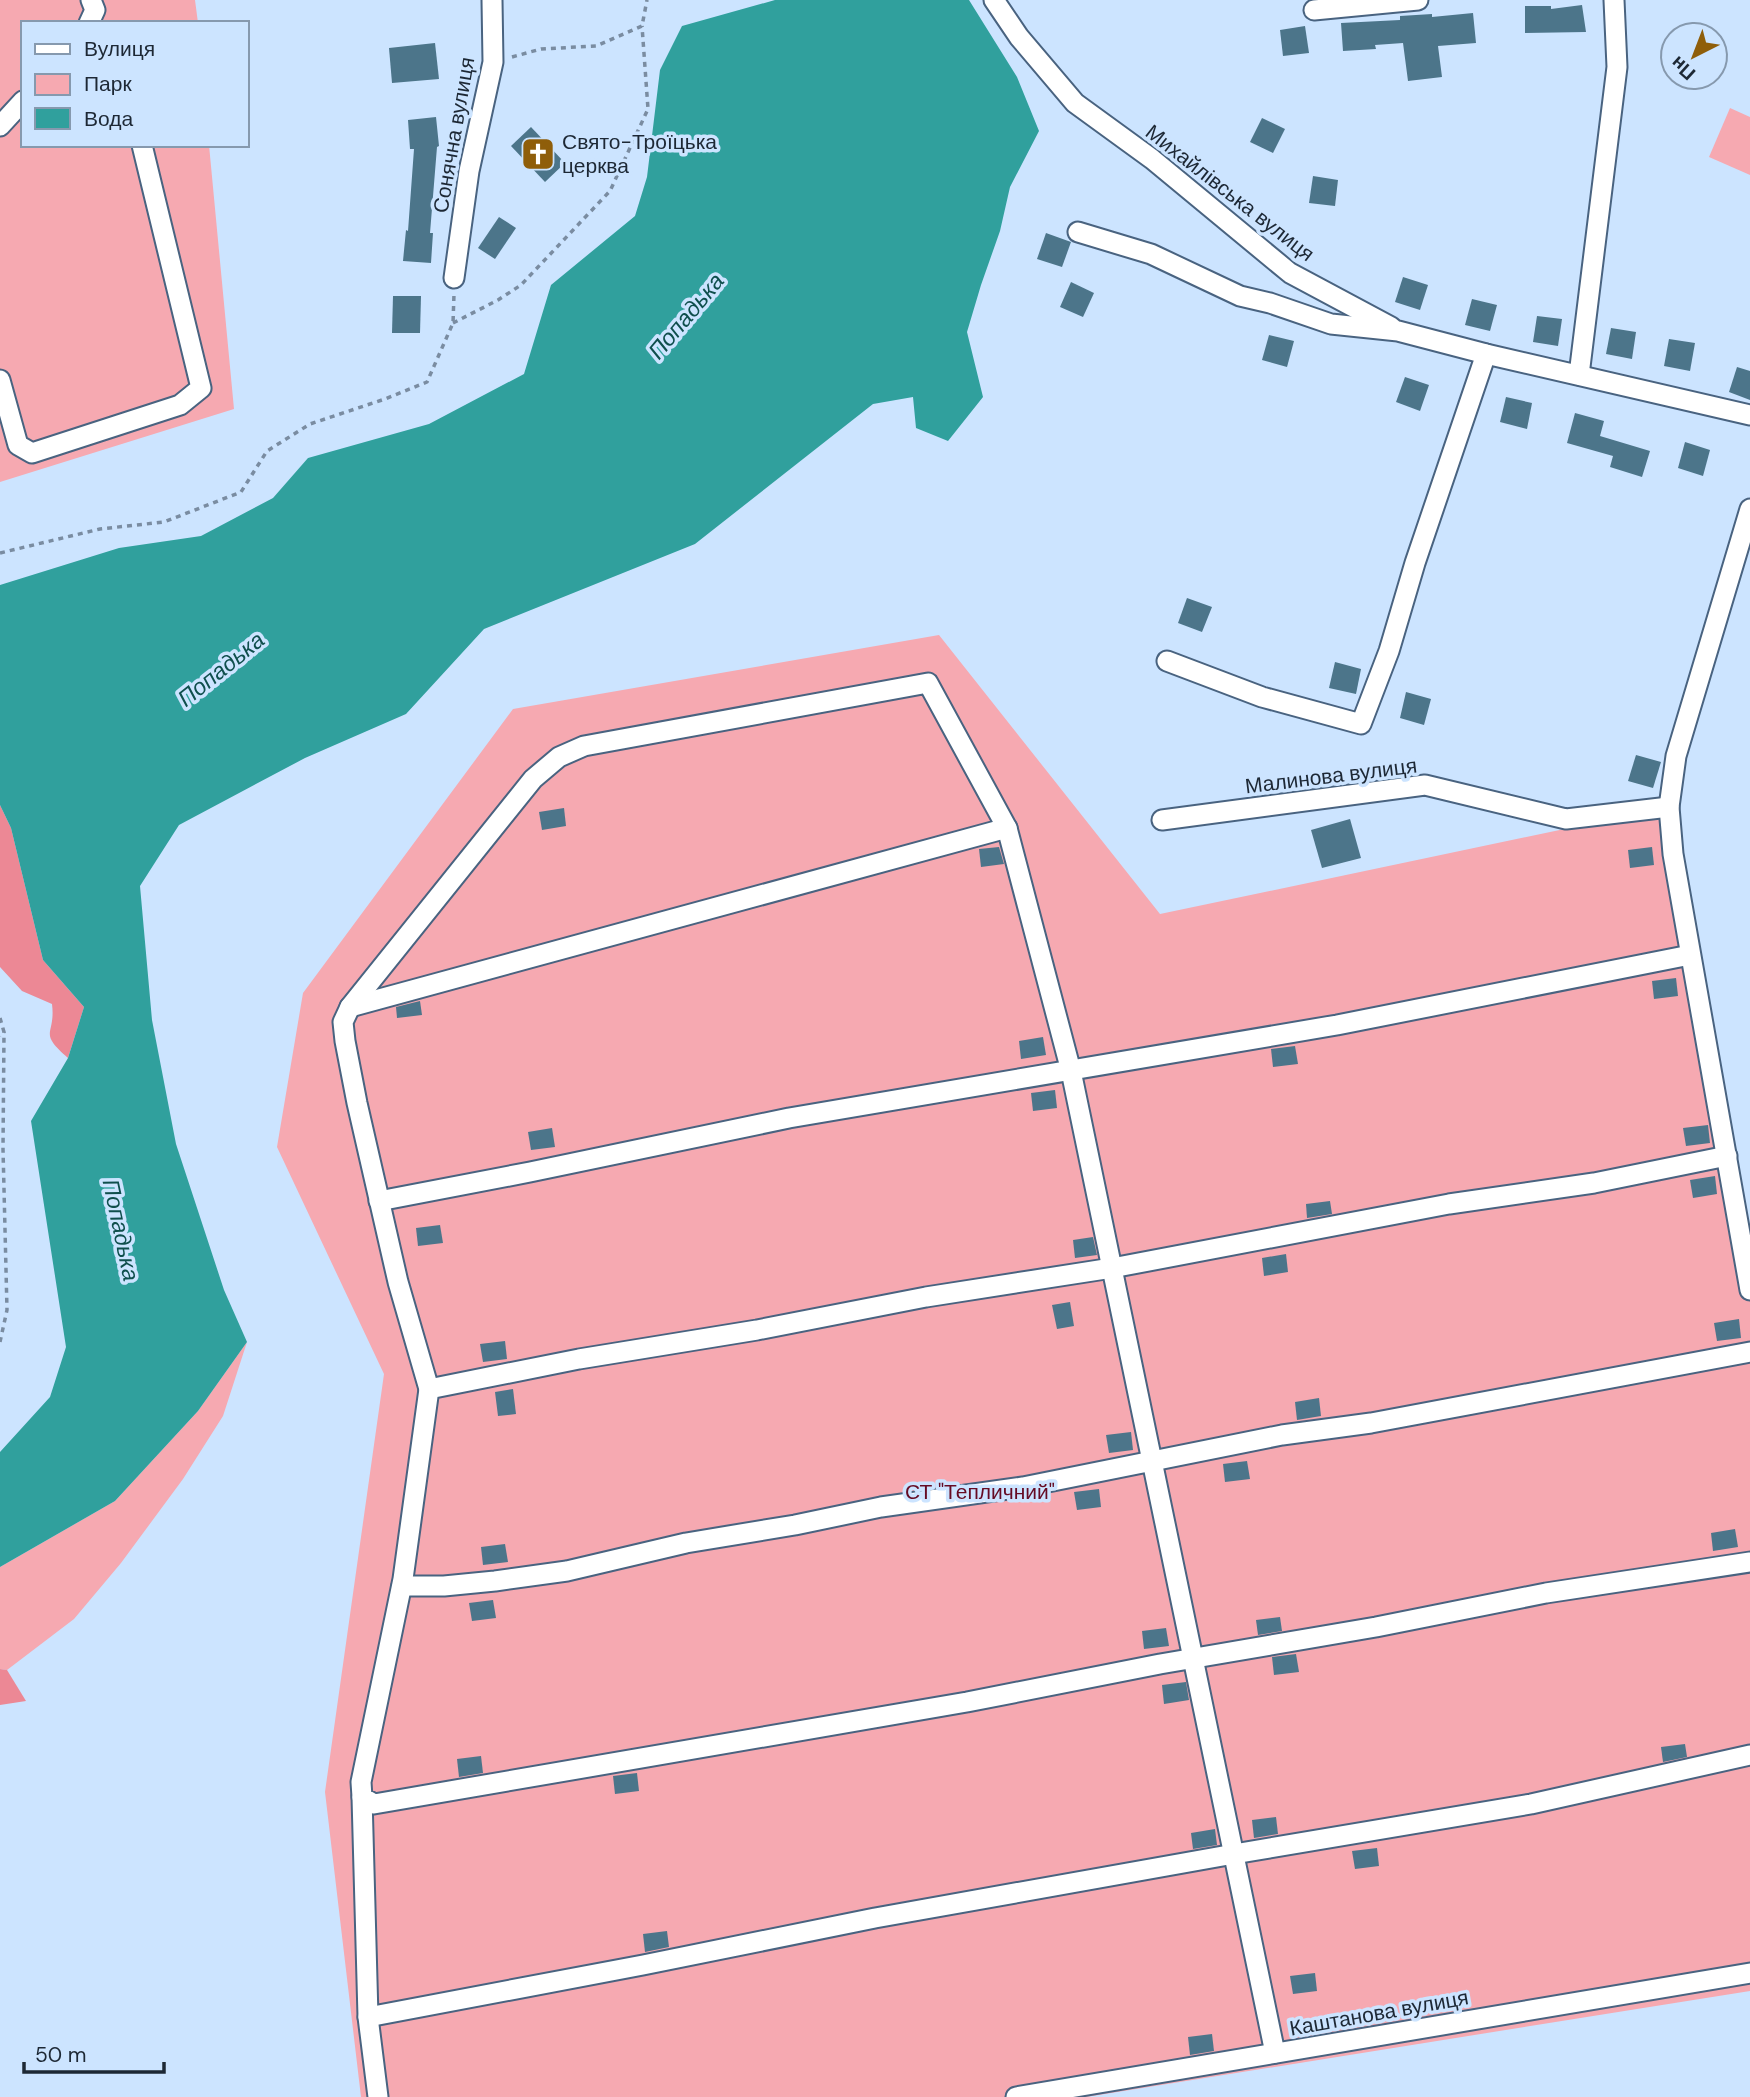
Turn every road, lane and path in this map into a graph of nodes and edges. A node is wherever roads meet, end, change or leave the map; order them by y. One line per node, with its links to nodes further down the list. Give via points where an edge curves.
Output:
1 (492, 0): 8 (street, Сонячна вулиця)
2 (647, 0): 7 (path)
3 (994, 0): 15 (street, Михайлівська вулиця, via 1075,103 1152,159 1290,273)
4 (1418, 0): 6 (street)
5 (1614, 0): 17 (street, via 1617,67)
6 (1314, 10)
7 (642, 26): 8 (path, via 596,46 541,49); 14 (path, via 648,110 610,191 521,285)
8 (493, 62): 13 (street, Сонячна вулиця, via 468,171)
9 (21, 103): 10 (street)
10 (0, 126)
11 (142, 147): 18 (street, via 201,388 180,405 32,453 18,445)
12 (1078, 232): 15 (street, Михайлівська вулиця, via 1151,254 1240,296 1331,324)
13 (454, 278): 14 (path)
14 (453, 323): 21 (path, via 426,382 310,424 267,451 242,492 164,522 100,529)
15 (1398, 331): 16 (street, Михайлівська вулиця)
16 (1486, 354): 17 (street, Михайлівська вулиця); 22 (street, via 1361,724 1262,697)
17 (1579, 374): 19 (street, Михайлівська вулиця)
18 (0, 380)
19 (1750, 415)
20 (1750, 509): 23 (street, via 1676,756)
21 (0, 553)
22 (1167, 662)
23 (1669, 807): 24 (street, Малинова вулиця, via 1566,819 1425,785); 26 (street)
24 (1162, 820)
25 (1007, 828): 27 (street); 27 (street, via 928,683 584,746 559,757 533,779); 30 (street)
26 (1690, 955): 30 (street, via 1337,1025); 31 (street)
27 (350, 1007): 32 (street, via 344,1023 345,1041)
28 (0, 1018): 29 (path)
29 (2, 1034): 35 (path, via 7,1310)
30 (1071, 1071): 32 (street, via 789,1118); 33 (street)
31 (1727, 1156): 33 (street); 34 (street)
32 (379, 1201): 37 (street)
33 (1112, 1268): 37 (street, via 926,1297); 38 (street)
34 (1750, 1290)
35 (0, 1342)
36 (1750, 1352): 38 (street)
37 (429, 1389): 40 (street)
38 (1153, 1462): 40 (street, via 686,1543 567,1571 444,1586); 41 (street)
39 (1750, 1562): 41 (street, via 1546,1593)
40 (402, 1586): 43 (street, via 361,1782)
41 (1193, 1658): 43 (street, via 954,1705 374,1804); 44 (street)
42 (1750, 1755): 44 (street, via 1531,1804)
43 (362, 1797): 46 (street)
44 (1234, 1854): 46 (street, via 875,1917); 47 (street)
45 (1750, 1973): 47 (street, Каштанова вулиця)
46 (368, 2017): 48 (street)
47 (1275, 2053): 49 (street, Каштанова вулиця)
48 (378, 2097)
49 (1016, 2097)

